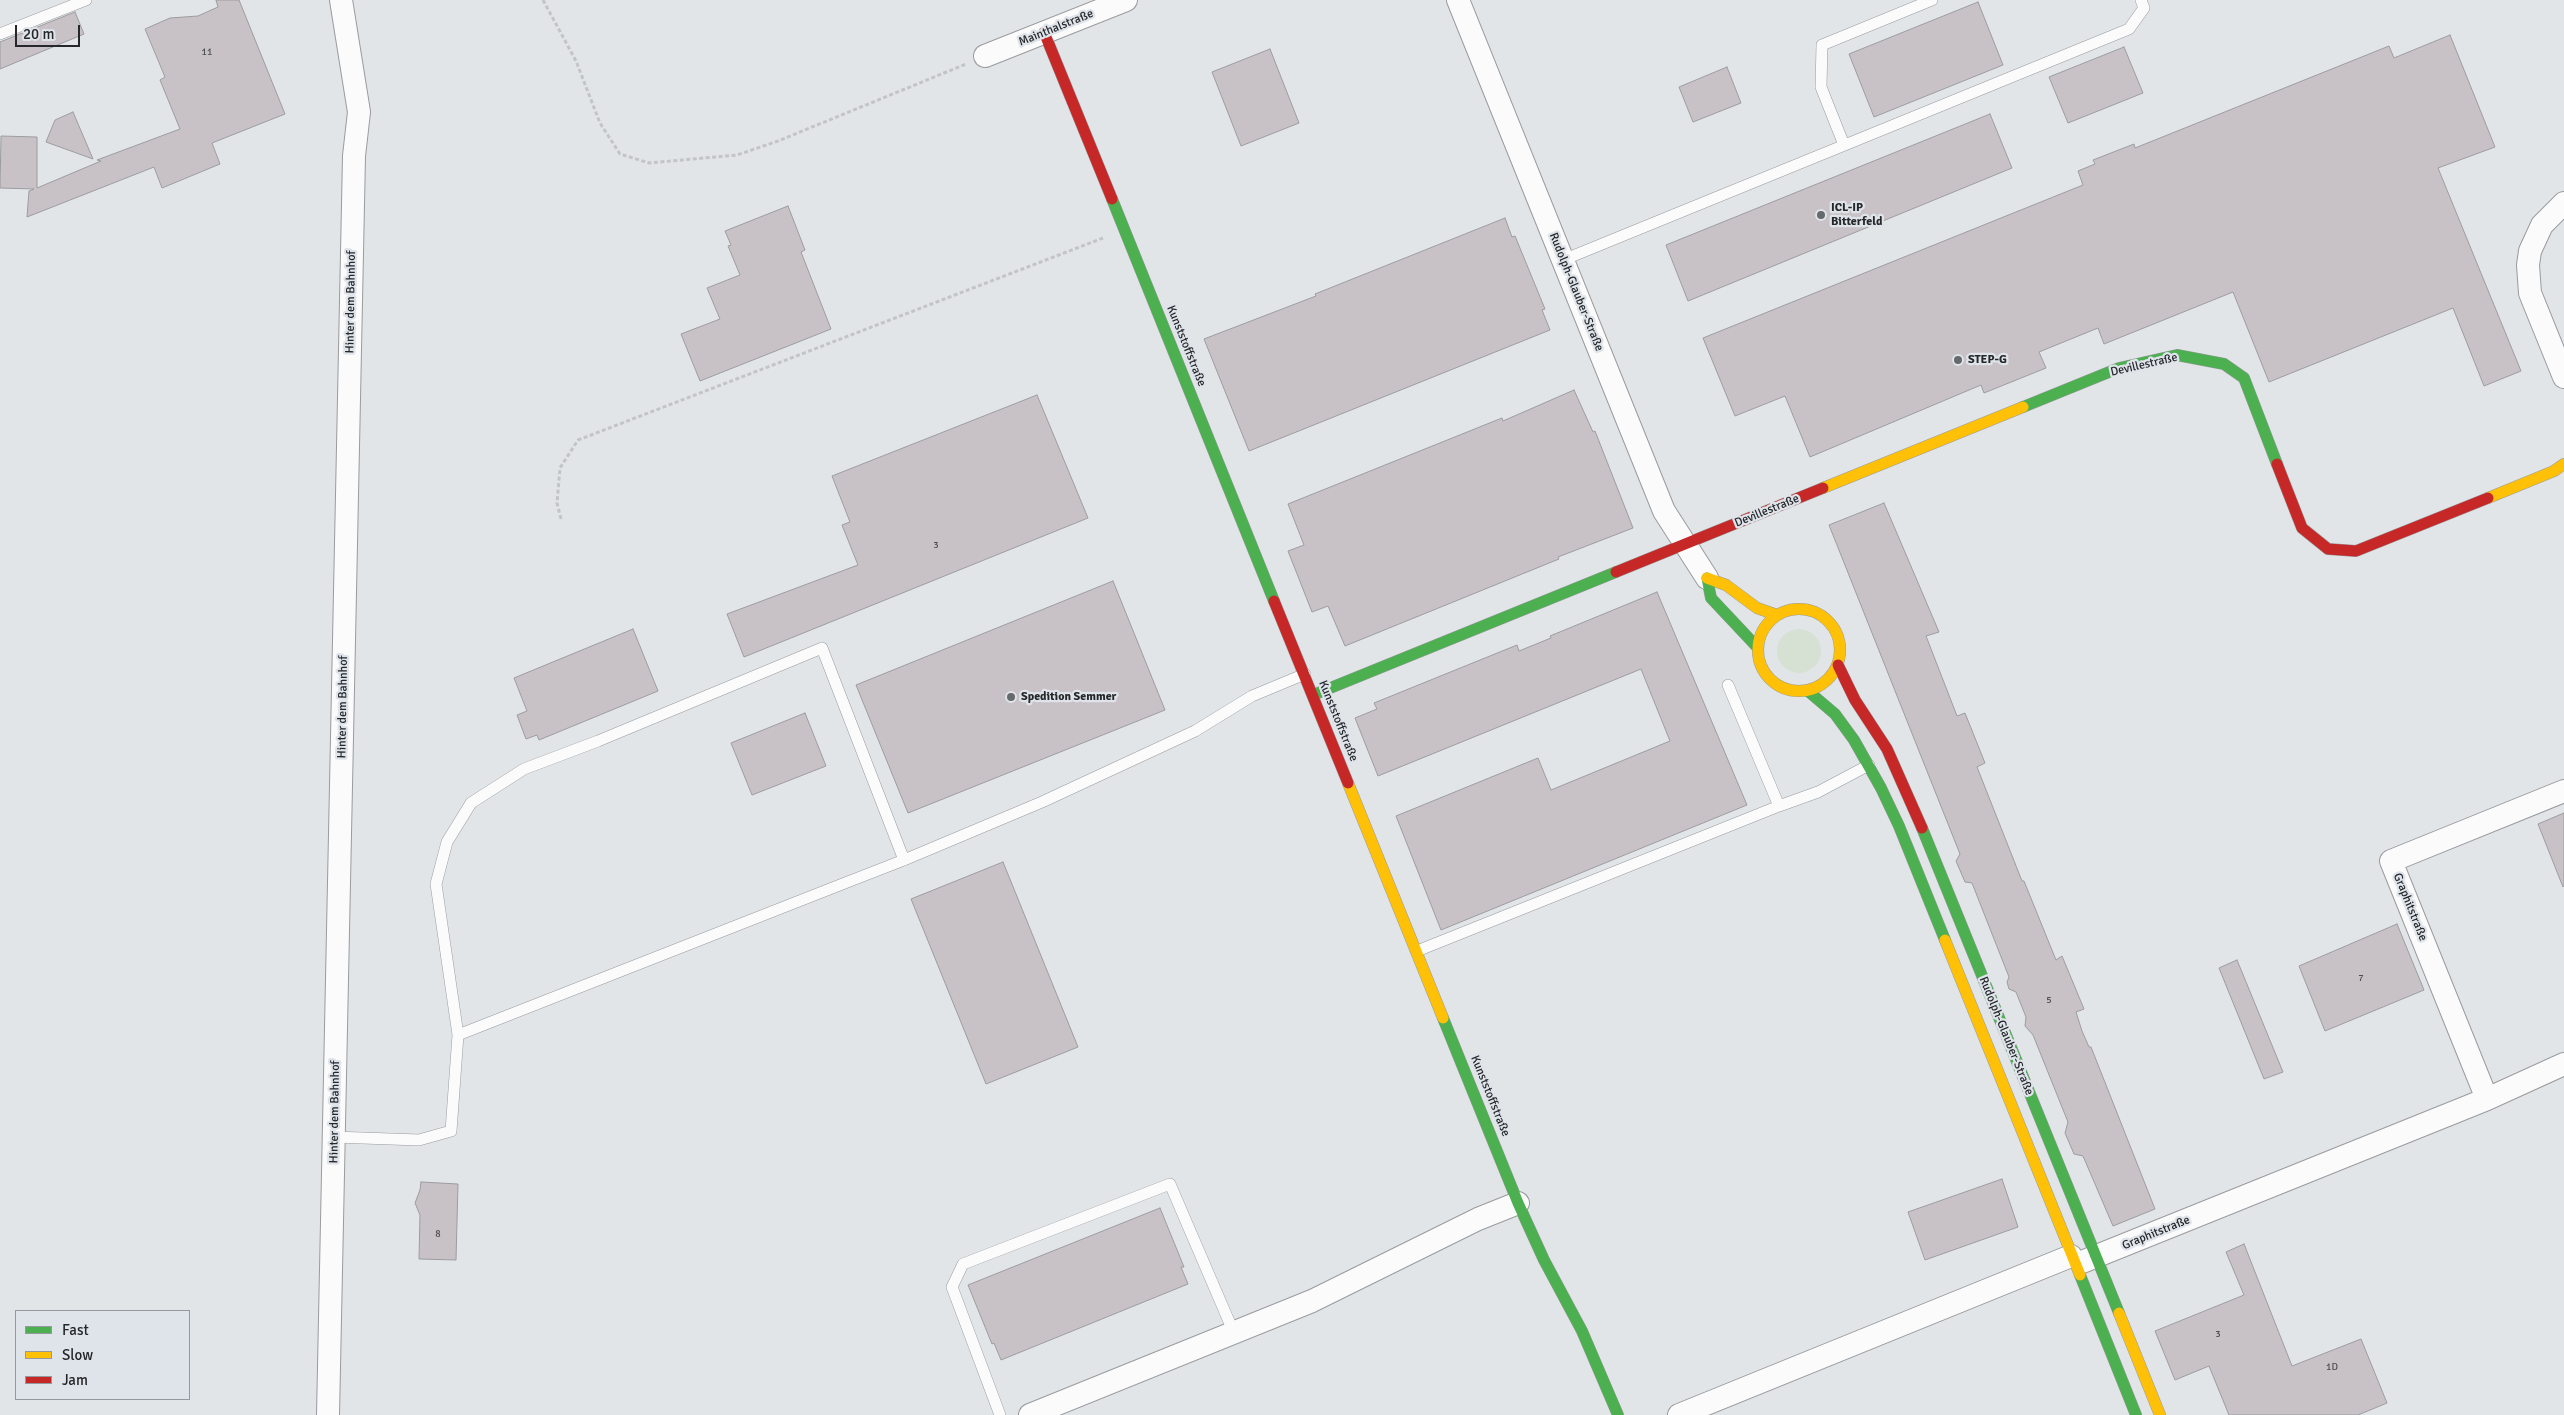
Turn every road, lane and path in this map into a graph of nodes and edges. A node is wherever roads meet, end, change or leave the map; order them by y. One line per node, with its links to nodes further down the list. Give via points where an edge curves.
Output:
1 (86, 0): 9 (lane)
2 (341, 0): 35 (street, Hinter dem Bahnhof, via 359,112 354,166)
3 (544, 0): 10 (path, via 576,61 605,131 620,154 649,163 737,155)
4 (1126, 0): 8 (street, Mainthalstraße)
5 (1458, 0): 14 (street, Rudolph-Glauber-Straße)
6 (1932, 0): 11 (lane, via 1822,45 1821,87)
7 (2141, 0): 11 (lane, via 2144,8 2129,29)
8 (1044, 32): 10 (street, Mainthalstraße); 13 (street, Kunststoffstraße)
9 (0, 34)
10 (985, 56)
11 (1844, 145): 14 (lane)
12 (2564, 203): 15 (street, via 2542,225 2530,251 2528,265 2530,293)
13 (1125, 230): 17 (path, via 578,440 560,468 557,503); 23 (street, Kunststoffstraße)
14 (1563, 260): 18 (street, Rudolph-Glauber-Straße, via 1664,511)
15 (2564, 377)
16 (2564, 464): 18 (street, Devillestraße, via 2554,471 2356,551 2328,548 2302,528 2244,378 2224,364 2177,356 2119,368)
17 (561, 519)
18 (1683, 544): 19 (street, Rudolph-Glauber-Straße); 26 (street, Devillestraße)
19 (1707, 578): 20 (street, via 1726,585 1742,600); 21 (street, Rudolph-Glauber-Straße, via 1711,598)
20 (1777, 615): 21 (street, via 1766,626); 22 (street, Rudolph-Glauber-Straße, via 1807,610 1825,619 1837,635)
21 (1758, 648): 25 (street, Rudolph-Glauber-Straße, via 1762,670 1772,682 1793,692)
22 (1838, 665): 25 (street, via 1826,681); 37 (street, Rudolph-Glauber-Straße, via 1855,700 1887,749 1906,791)
23 (1305, 674): 26 (street, Kunststoffstraße); 30 (lane, via 1252,696 1195,731 1042,802)
24 (1728, 685): 29 (lane)
25 (1808, 691): 27 (street, Rudolph-Glauber-Straße, via 1835,714)
26 (1313, 695): 31 (street, Kunststoffstraße)
27 (1869, 765): 29 (lane, via 1818,792); 38 (street, Rudolph-Glauber-Straße, via 1899,826)
28 (2564, 791): 34 (street, Graphitstraße, via 2391,861)
29 (1779, 806): 31 (lane)
30 (904, 860): 32 (lane); 32 (lane, via 822,648 598,741 524,768 471,803 447,842 436,884)
31 (1417, 951): 36 (street, Kunststoffstraße)
32 (458, 1035): 35 (lane, via 451,1130 419,1140)
33 (2564, 1064): 34 (street, Graphitstraße)
34 (2487, 1100): 37 (street, Graphitstraße)
35 (334, 1137): 40 (street, Hinter dem Bahnhof)
36 (1518, 1203): 39 (street, via 1478,1219 1312,1301); 43 (street, Kunststoffstraße, via 1582,1331)
37 (2096, 1257): 38 (street, Graphitstraße); 46 (street, Rudolph-Glauber-Straße)
38 (2073, 1260): 44 (street, Graphitstraße); 45 (street, Rudolph-Glauber-Straße)
39 (1234, 1332): 41 (lane, via 1170,1184 963,1264 952,1287); 42 (street)
40 (328, 1415)
41 (1000, 1415)
42 (1030, 1415)
43 (1618, 1415)
44 (1680, 1415)
45 (2136, 1415)
46 (2160, 1415)

